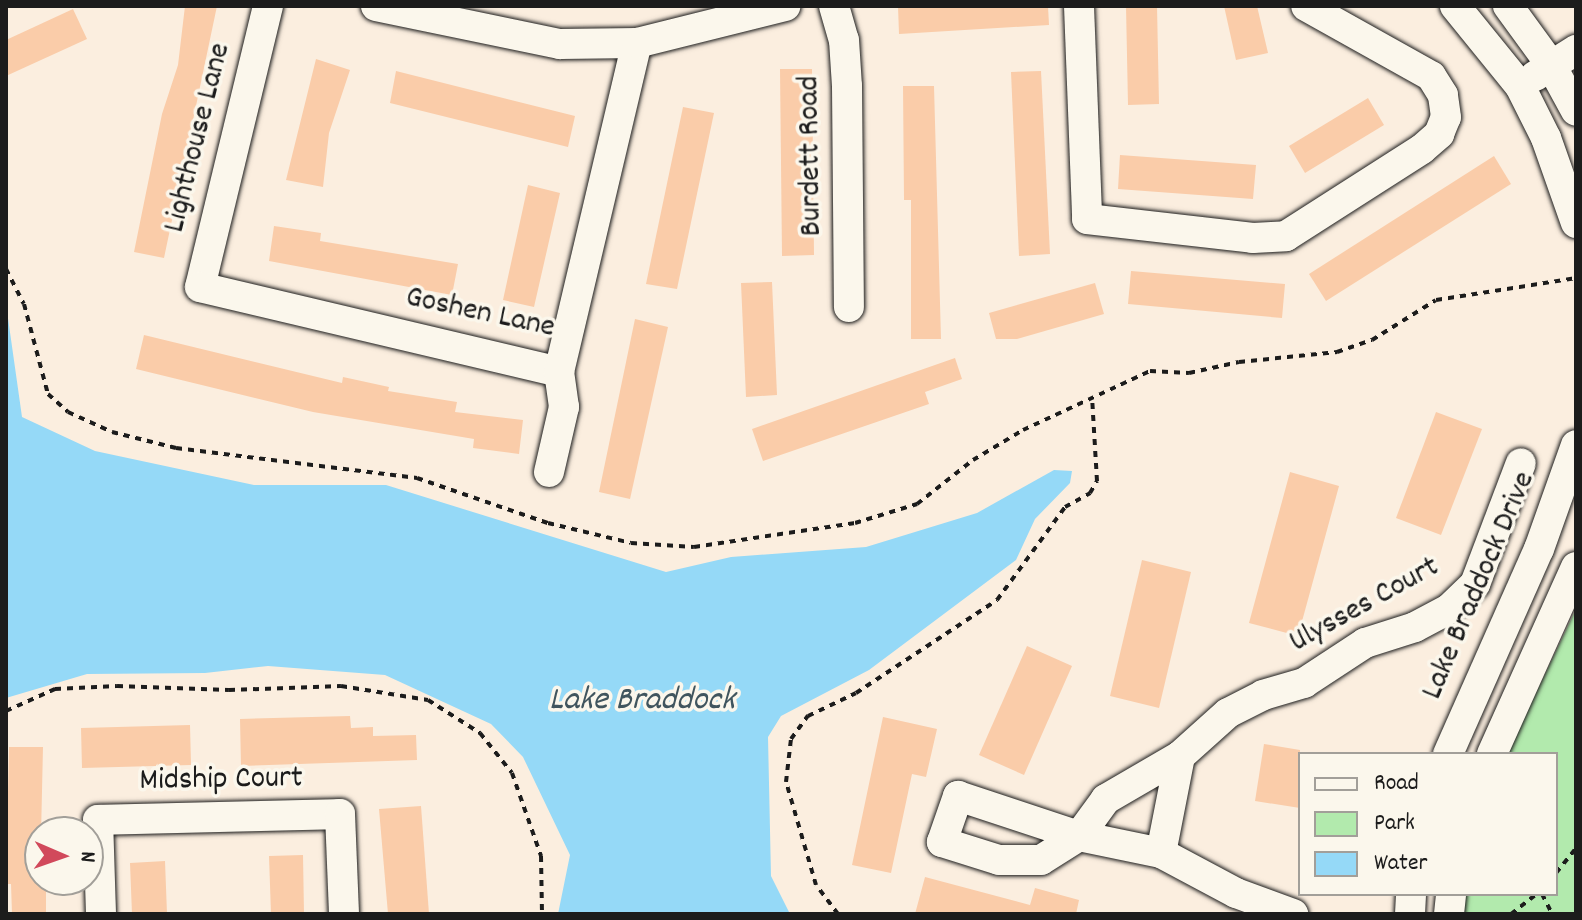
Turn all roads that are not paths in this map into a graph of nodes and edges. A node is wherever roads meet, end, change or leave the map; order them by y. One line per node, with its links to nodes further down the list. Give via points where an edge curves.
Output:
1 (268, 6): 15 (street, Lighthouse Lane)
2 (376, 6): 10 (street, via 560,44)
3 (834, 6): 16 (street, Burdett Road, via 844,40 848,100)
4 (1079, 6): 5 (street, via 1087,219 1253,238 1286,236 1422,149 1439,134 1446,117 1443,95 1431,76)
5 (1306, 6)
6 (1455, 6): 12 (street)
7 (1508, 6): 11 (street)
8 (780, 7): 9 (street)
9 (744, 12): 10 (street)
10 (637, 43): 17 (street, Goshen Lane)
11 (1564, 57): 12 (street); 13 (street)
12 (1520, 86): 14 (street, via 1546,138)
13 (1576, 111)
14 (1576, 223)
15 (200, 287): 17 (street, Goshen Lane)
16 (849, 307)
17 (559, 372): 20 (street, via 564,407)
18 (1576, 445): 22 (street, Lake Braddock Drive, via 1539,549)
19 (1521, 463): 24 (street, Ulysses Court, via 1475,584 1450,608 1415,627 1365,643 1304,683 1228,713)
20 (549, 472)
21 (1576, 567): 23 (street)
22 (1449, 752)
23 (1493, 752)
24 (1180, 756): 25 (street); 25 (street, Ulysses Court, via 1106,799 1079,836)
25 (1161, 853): 26 (street)
26 (1235, 904): 29 (street)
27 (101, 914): 28 (street, Midship Court, via 98,820 340,814)
28 (344, 914)
29 (1293, 914)

